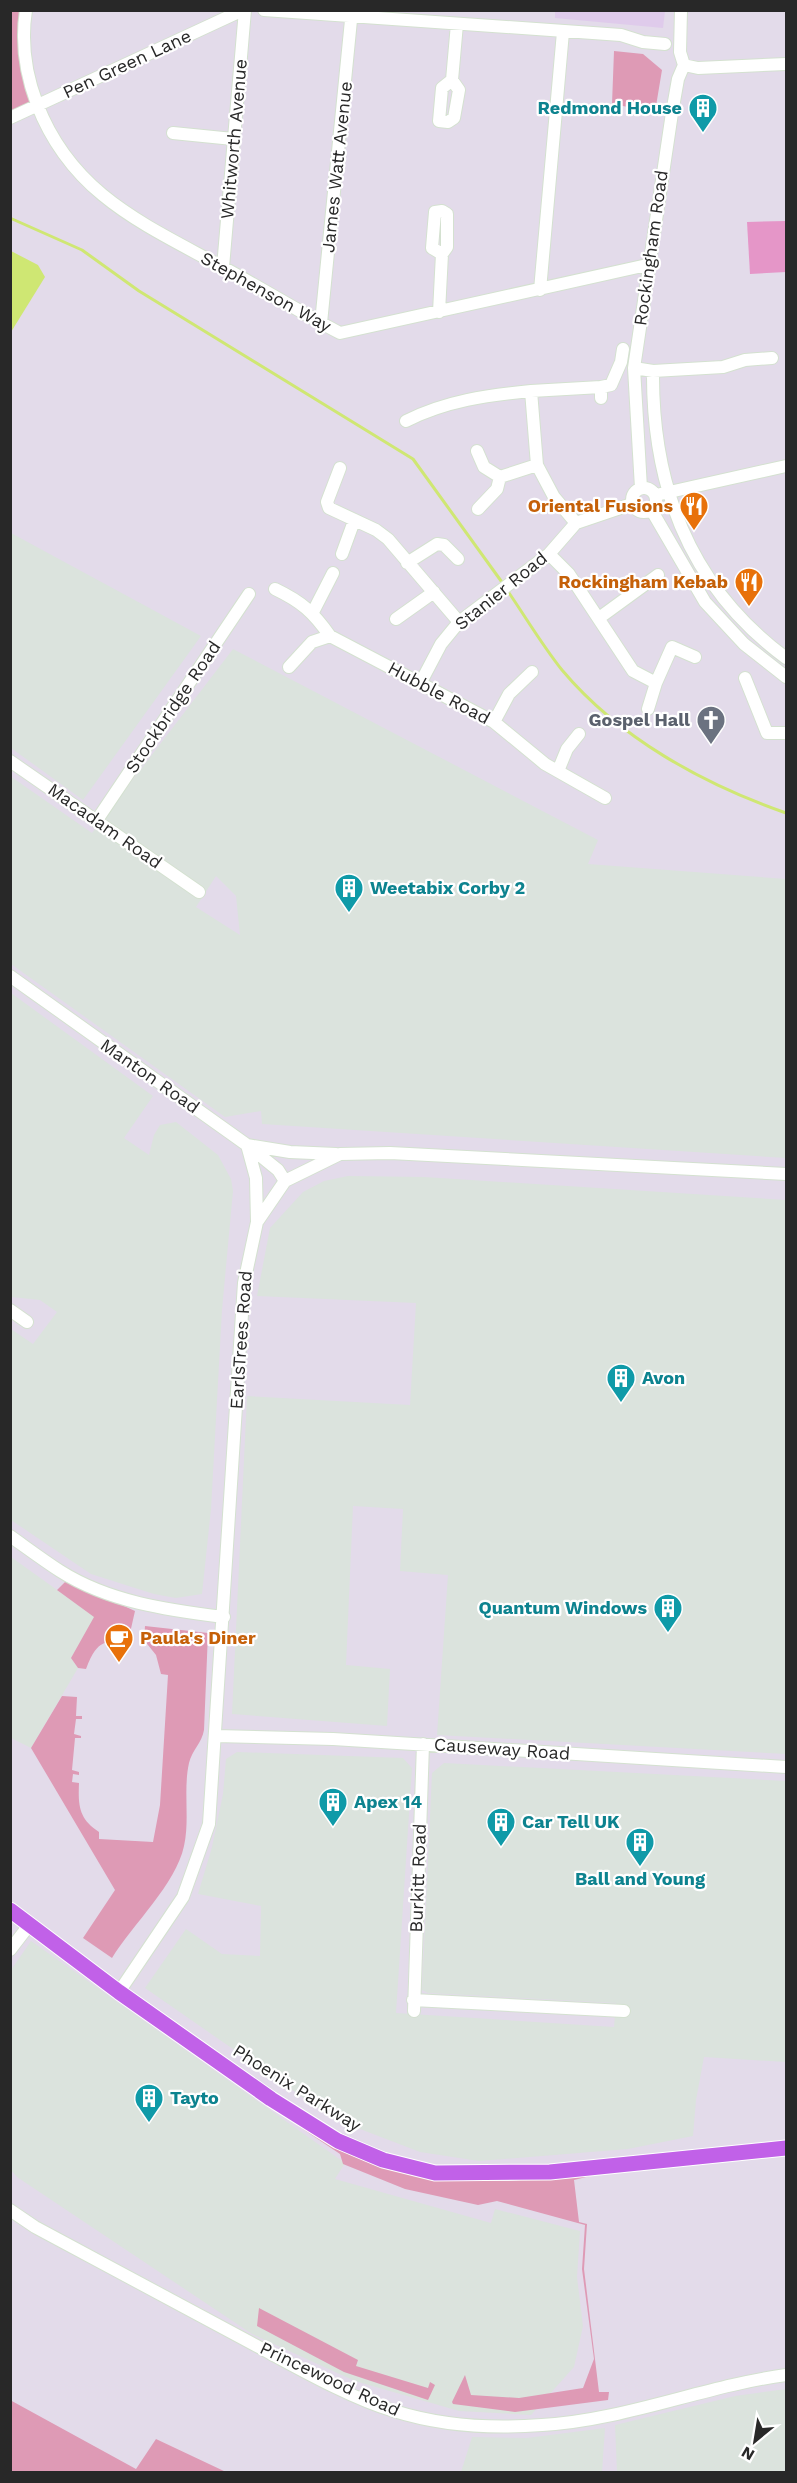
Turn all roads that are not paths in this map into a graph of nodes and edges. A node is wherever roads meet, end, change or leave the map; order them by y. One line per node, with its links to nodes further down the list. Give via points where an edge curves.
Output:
1 (26, 10): 12 (street, Stephenson Way, via 25,55)
2 (244, 10): 12 (street, Pen Green Lane); 15 (street, Whitworth Avenue)
3 (264, 10): 5 (street)
4 (681, 10): 10 (street, Rockingham Road, via 680,52)
5 (352, 14): 6 (street); 21 (street, James Watt Avenue)
6 (457, 24): 7 (street); 11 (street)
7 (563, 32): 8 (street); 19 (street)
8 (660, 40)
9 (786, 64): 10 (street, via 698,69)
10 (684, 65): 17 (street, Rockingham Road, via 672,110)
11 (452, 80)
12 (38, 106): 13 (street, Pen Green Lane); 18 (street, Stephenson Way, via 54,142 87,184)
13 (10, 118)
14 (173, 133): 15 (street)
15 (233, 140): 18 (street, Whitworth Avenue)
16 (441, 254): 20 (street)
17 (647, 265): 19 (street, Stephenson Way); 24 (street, Rockingham Road)
18 (223, 267): 21 (street, Stephenson Way)
19 (540, 290): 20 (street, Stephenson Way)
20 (439, 312): 21 (street, Stephenson Way, via 351,332 339,333)
21 (321, 323)
22 (623, 349): 26 (street, via 611,385 601,392)
23 (772, 358): 25 (street, via 745,360 731,366)
24 (634, 368): 25 (street); 33 (street, Rockingham Road)
25 (653, 371): 34 (street)
26 (531, 392): 27 (street, via 447,404); 29 (street)
27 (406, 421)
28 (477, 451): 32 (street, via 484,467)
29 (537, 465): 32 (street); 39 (street, via 554,497)
30 (786, 466): 34 (street)
31 (340, 468): 38 (street, via 327,502 329,508)
32 (500, 477): 36 (street, via 497,489)
33 (641, 488): 34 (street); 35 (street, via 633,495)
34 (661, 493): 37 (street); 46 (street)
35 (632, 504): 37 (street, via 640,512); 39 (street, Stanier Road)
36 (478, 509)
37 (652, 511): 47 (street)
38 (354, 521): 40 (street); 43 (street, via 388,539)
39 (576, 524): 41 (street, Stanier Road)
40 (342, 554)
41 (549, 554): 52 (street, via 569,574); 54 (street, Stanier Road)
42 (458, 559): 43 (street, via 444,545 437,544)
43 (407, 563): 49 (street)
44 (333, 573): 51 (street)
45 (658, 575): 52 (street)
46 (710, 580): 47 (street); 57 (street, via 746,624)
47 (696, 588): 60 (street, via 744,645)
48 (275, 589): 51 (street, Hubble Road)
49 (434, 592): 53 (street); 54 (street)
50 (249, 594): 71 (street, Stockbridge Road)
51 (312, 612): 55 (street, Hubble Road)
52 (598, 618): 63 (street, via 633,671)
53 (396, 619)
54 (459, 622): 62 (street, Stanier Road, via 441,644)
55 (330, 636): 58 (street, via 312,642); 62 (street, Hubble Road)
56 (695, 657): 63 (street, via 672,647)
57 (786, 658)
58 (289, 667)
59 (532, 672): 65 (street, via 509,694)
60 (786, 677)
61 (745, 678): 66 (street, via 767,733)
62 (421, 682): 65 (street, Hubble Road)
63 (656, 683): 64 (street)
64 (648, 709)
65 (494, 722): 69 (street, Hubble Road)
66 (786, 733)
67 (579, 734): 69 (street, via 567,749)
68 (10, 761): 71 (street, Macadam Road)
69 (558, 771): 70 (street, Hubble Road)
70 (605, 798)
71 (97, 820): 72 (street, Macadam Road)
72 (199, 892)
73 (10, 976): 74 (street, Manton Road)
74 (247, 1145): 75 (street); 77 (street, Manton Road); 78 (street, via 256,1178)
75 (340, 1154): 76 (street, via 390,1153); 77 (street)
76 (786, 1174)
77 (285, 1180): 78 (street, EarlsTrees Road)
78 (256, 1222): 82 (street, EarlsTrees Road, via 244,1283)
79 (10, 1310): 80 (street)
80 (27, 1322)
81 (10, 1536): 82 (street, via 61,1572 101,1590 166,1610)
82 (224, 1617): 83 (street, EarlsTrees Road)
83 (216, 1736): 84 (street, Causeway Road); 89 (street, EarlsTrees Road, via 209,1824 183,1898)
84 (423, 1744): 85 (street, Causeway Road); 90 (street, Burkitt Road, via 414,2005)
85 (786, 1767)
86 (10, 1910): 87 (main road, Phoenix Parkway)
87 (30, 1924): 88 (street); 89 (main road, Phoenix Parkway)
88 (10, 1950)
89 (119, 1992): 91 (main road, Phoenix Parkway, via 338,2141 383,2160 435,2173 550,2172)
90 (624, 2011)
91 (786, 2148)
92 (10, 2210): 93 (street, Princewood Road, via 35,2228 312,2375 392,2411 433,2421 476,2426 543,2425 613,2415 749,2380)
93 (786, 2375)

